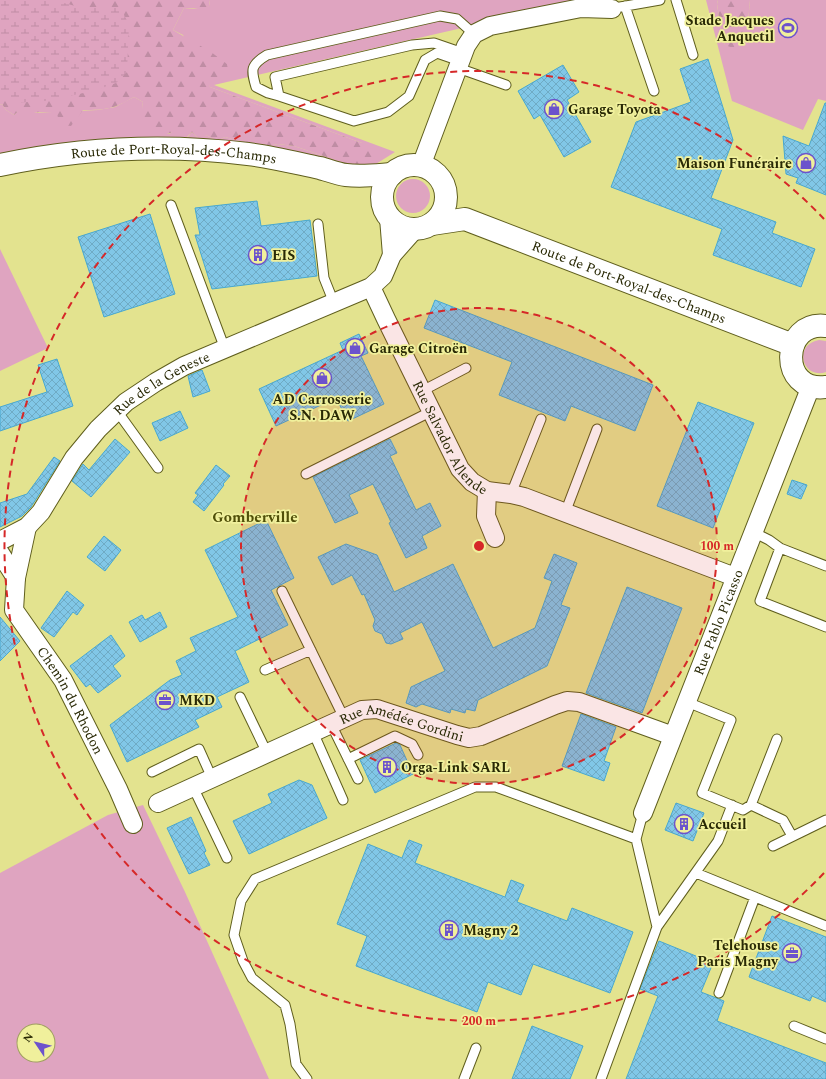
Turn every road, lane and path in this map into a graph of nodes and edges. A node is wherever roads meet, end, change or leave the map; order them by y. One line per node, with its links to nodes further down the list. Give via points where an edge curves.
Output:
1 (660, 0): 3 (lane)
2 (676, 0): 5 (lane)
3 (619, 8): 4 (street, via 581,8 490,26); 8 (lane)
4 (474, 34): 6 (street); 9 (lane, via 457,19 440,16 267,55 254,65 252,72 256,87)
5 (693, 55)
6 (461, 60): 7 (lane); 9 (lane, via 434,43 412,45 275,77); 9 (lane, via 437,53 425,60 409,96 388,112 354,121); 11 (street)
7 (506, 85)
8 (654, 91)
9 (279, 96)
10 (0, 165): 13 (main road, Route de Port-Royal-des-Champs, via 87,151 180,149 249,155)
11 (421, 166): 12 (main road, via 400,168); 14 (main road, via 429,169 440,179)
12 (392, 174): 13 (main road, Route de Port-Royal-des-Champs); 16 (main road, via 383,191)
13 (346, 175): 16 (main road, Route de Port-Royal-des-Champs)
14 (446, 194): 17 (main road); 19 (main road, via 443,211 438,218)
15 (171, 205): 25 (lane)
16 (386, 210): 19 (main road, via 396,224 405,228); 20 (street)
17 (465, 218): 19 (main road); 24 (main road, Route de Port-Royal-des-Champs)
18 (318, 224): 22 (lane, via 324,278)
19 (423, 227): 20 (street)
20 (392, 255): 21 (street, via 382,276)
21 (371, 287): 22 (street, Rue de la Geneste); 28 (street, Rue Salvador Allende)
22 (334, 303): 25 (street, Rue de la Geneste)
23 (826, 326): 24 (main road, via 816,326 802,332)
24 (793, 345): 27 (main road, via 790,353 792,369 803,382)
25 (226, 349): 29 (street, Rue de la Geneste, via 184,366 126,402)
26 (466, 368): 28 (lane)
27 (818, 387): 39 (street, Rue Pablo Picasso)
28 (422, 391): 30 (street, Rue Salvador Allende)
29 (117, 411): 33 (lane); 38 (street, Rue de la Geneste, via 74,458 42,512)
30 (432, 411): 34 (lane); 35 (street, Rue Salvador Allende, via 460,469 472,482)
31 (541, 418): 36 (lane)
32 (598, 429): 37 (lane)
33 (158, 468)
34 (306, 474)
35 (487, 491): 36 (street, Rue Salvador Allende); 40 (street, via 486,516)
36 (511, 494): 37 (street, Rue Salvador Allende, via 524,496)
37 (565, 513): 45 (street, Rue Salvador Allende)
38 (27, 527): 41 (street, Rue de la Geneste); 46 (street, Chemin du Rhodon)
39 (753, 532): 42 (lane); 45 (street, Rue Pablo Picasso)
40 (494, 538)
41 (0, 541)
42 (780, 548): 44 (lane); 48 (lane, via 760,601)
43 (0, 553): 46 (street)
44 (826, 566)
45 (735, 577): 52 (street, Rue Pablo Picasso)
46 (16, 578): 70 (street, Chemin du Rhodon, via 14,610 63,680)
47 (282, 591): 49 (lane)
48 (826, 627)
49 (311, 650): 50 (lane); 53 (lane)
50 (265, 670)
51 (240, 697): 57 (lane)
52 (686, 702): 55 (street, Rue Pablo Picasso); 66 (lane, via 731,720 702,793)
53 (337, 721): 54 (street, Rue Amédée Gordini); 55 (street, Rue Amédée Gordini, via 362,710 377,709 469,738 481,736 567,701 580,702); 59 (lane)
54 (313, 732): 57 (street, Rue Amédée Gordini); 64 (lane)
55 (673, 736): 68 (street, Rue Pablo Picasso)
56 (777, 739): 67 (lane)
57 (267, 753): 61 (street, Rue Amédée Gordini)
58 (418, 755): 59 (lane, via 412,744 395,736)
59 (348, 759): 62 (lane)
60 (152, 772): 61 (lane, via 199,749)
61 (212, 778): 63 (street, Rue Amédée Gordini)
62 (358, 779)
63 (193, 787): 65 (street, Rue Amédée Gordini); 74 (lane)
64 (343, 800)
65 (158, 803)
66 (732, 805): 67 (lane, via 743,810); 75 (lane, via 718,841)
67 (751, 805): 71 (lane, via 783,820)
68 (643, 813): 72 (lane)
69 (826, 820): 71 (lane)
70 (133, 824)
71 (792, 836): 73 (lane)
72 (636, 839): 78 (lane); 83 (lane, via 496,787 475,787 255,879 241,901 234,935 243,962 252,978 285,1005 296,1064)
73 (773, 846)
74 (227, 858)
75 (696, 873): 76 (lane); 78 (lane)
76 (755, 897): 77 (lane); 79 (lane)
77 (826, 926)
78 (657, 927): 85 (lane)
79 (719, 993)
80 (794, 1026): 81 (lane)
81 (826, 1039)
82 (476, 1048): 84 (lane)
83 (307, 1079)
84 (464, 1079)
85 (601, 1079)

